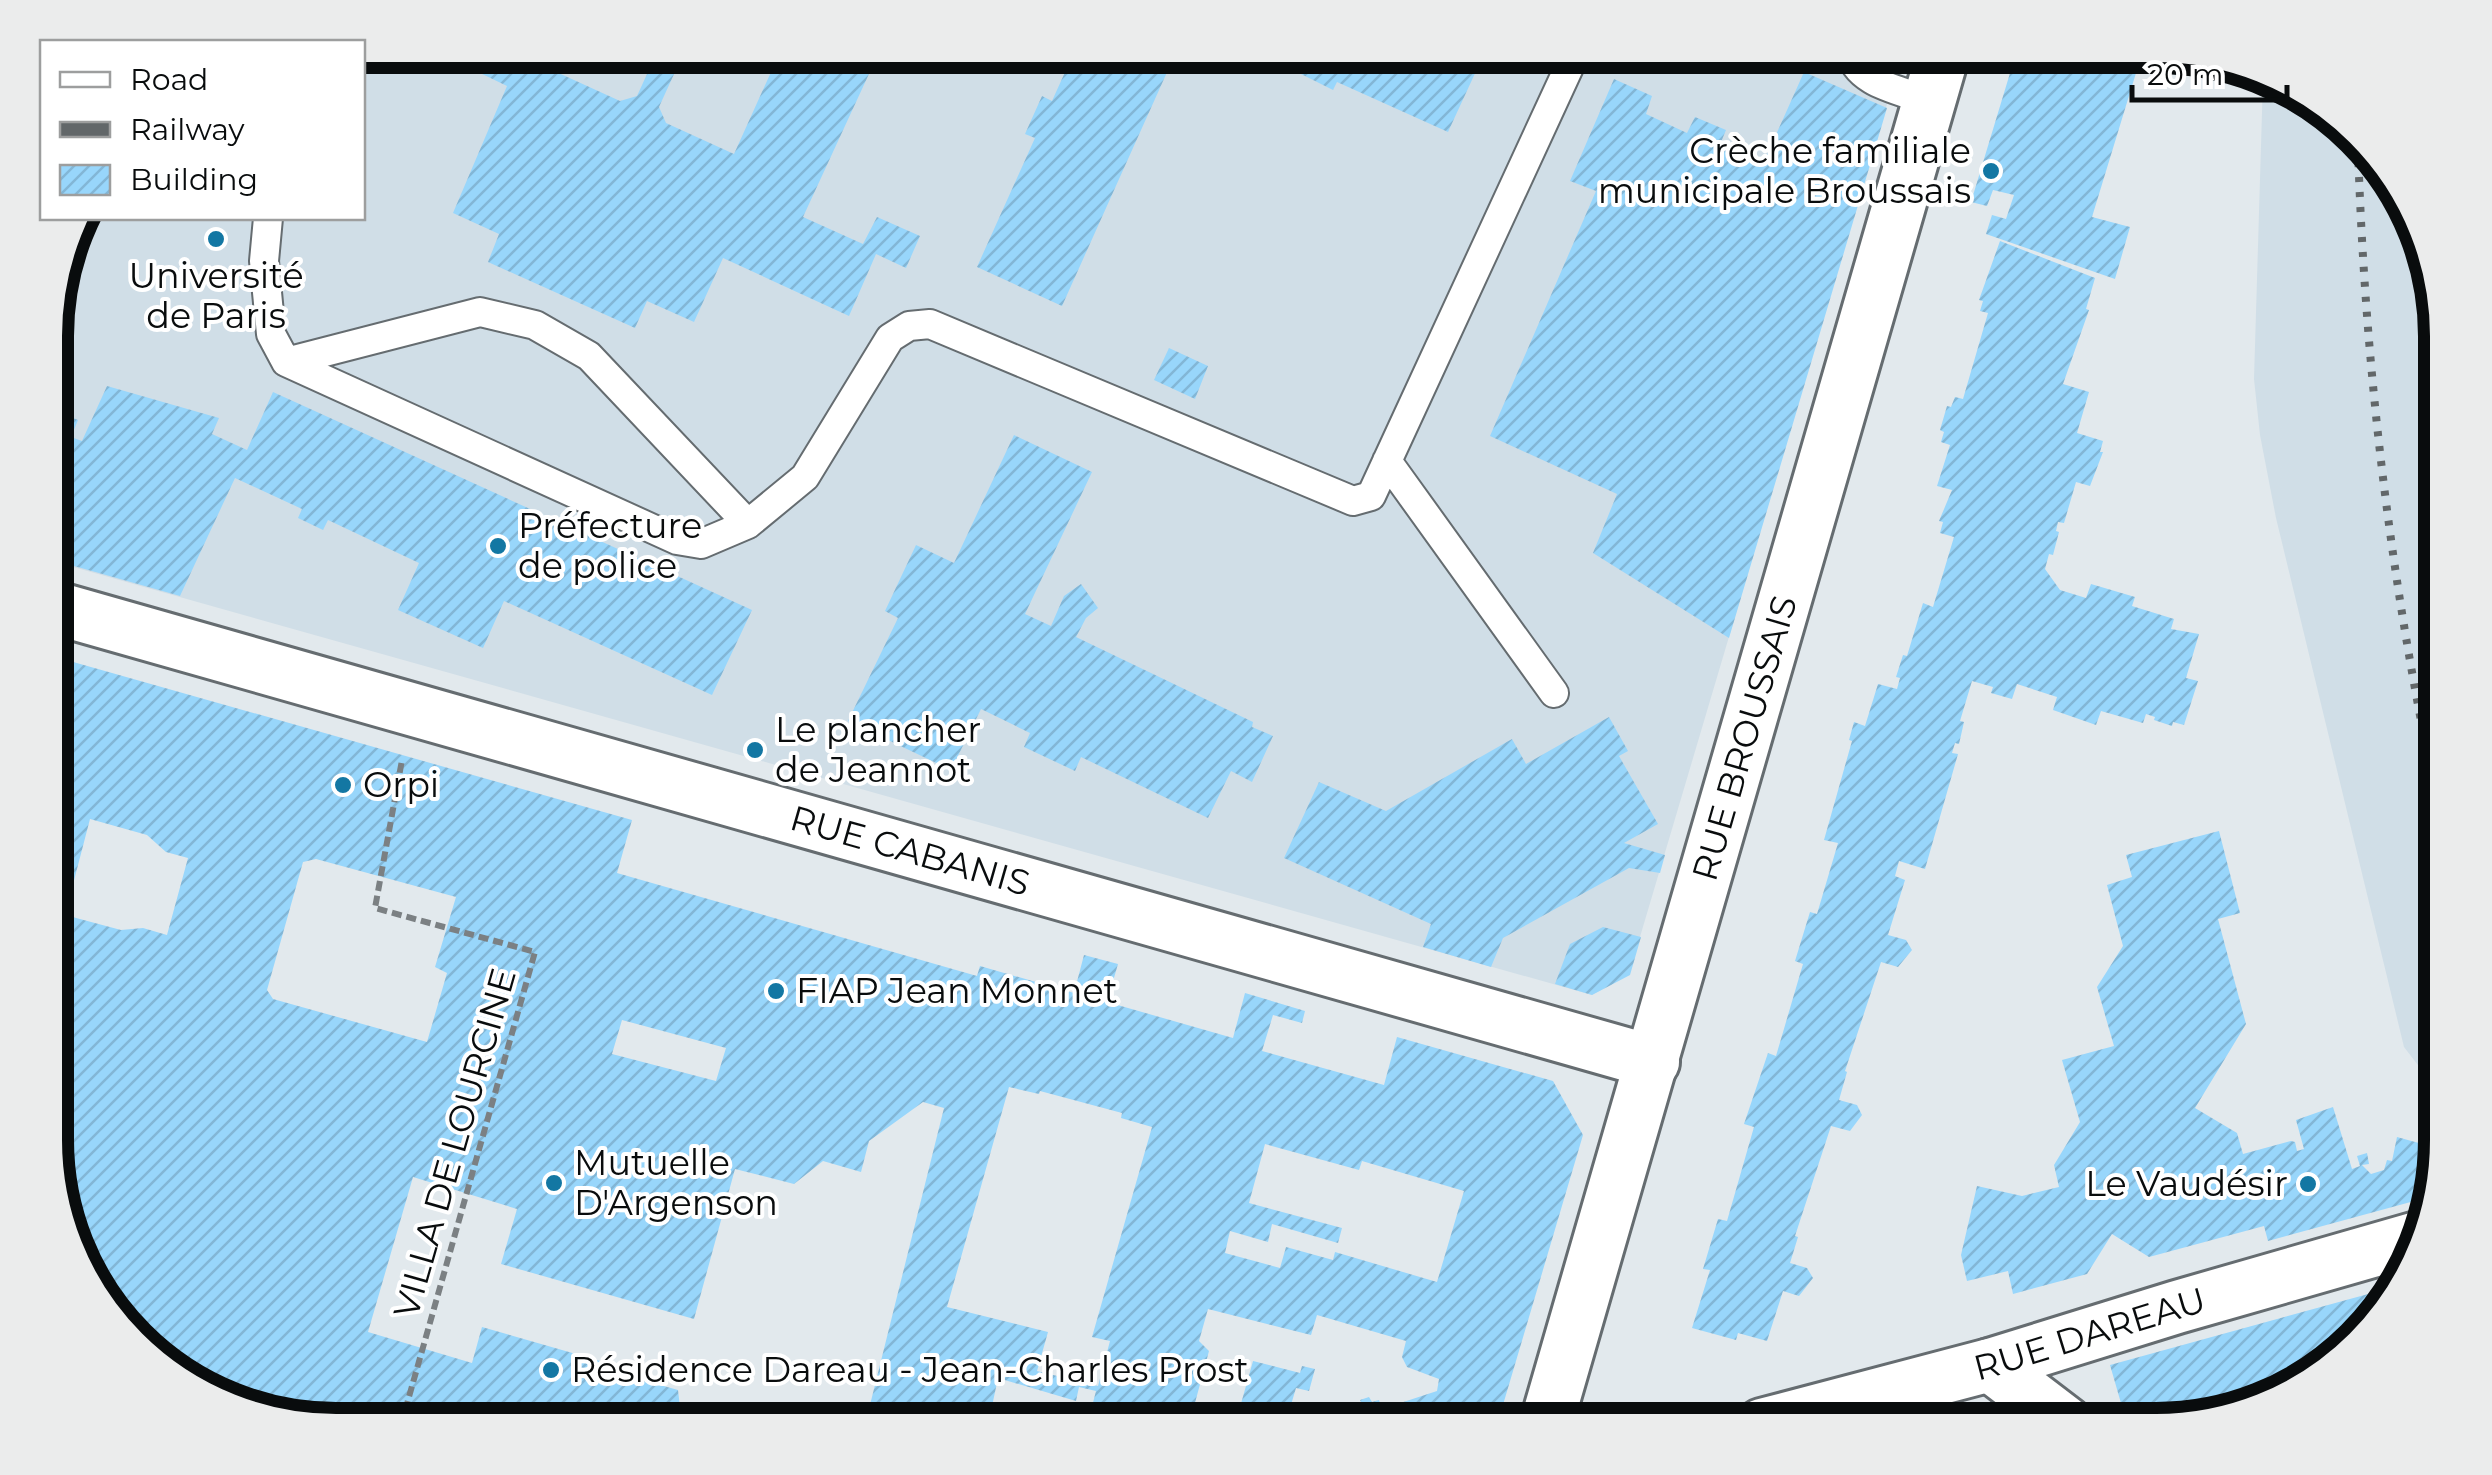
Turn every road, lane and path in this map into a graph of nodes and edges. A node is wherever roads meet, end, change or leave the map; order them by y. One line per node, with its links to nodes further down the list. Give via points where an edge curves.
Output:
1 (1569, 68): 7 (lane)
2 (1856, 68): 4 (lane)
3 (1939, 68): 4 (street, RUE BROUSSAIS)
4 (1929, 101): 12 (street, RUE BROUSSAIS)
5 (268, 220): 6 (lane, via 271,334)
6 (286, 362): 8 (lane, via 677,540 701,544); 8 (lane, via 480,312 535,324 589,356)
7 (1387, 460): 8 (lane, via 1371,496 1353,501 930,324 909,326 890,338 805,477); 10 (lane)
8 (748, 524)
9 (67, 611): 12 (street, RUE CABANIS)
10 (1554, 692)
11 (403, 755): 18 (path, VILLA DE LOURCINE, via 376,908 535,952)
12 (1653, 1062): 15 (street, RUE BROUSSAIS)
13 (2404, 1242): 14 (street, RUE DAREAU)
14 (1990, 1365): 16 (street, RUE DAREAU); 17 (street)
15 (1551, 1407)
16 (1827, 1407)
17 (2045, 1407)
18 (407, 1408)

